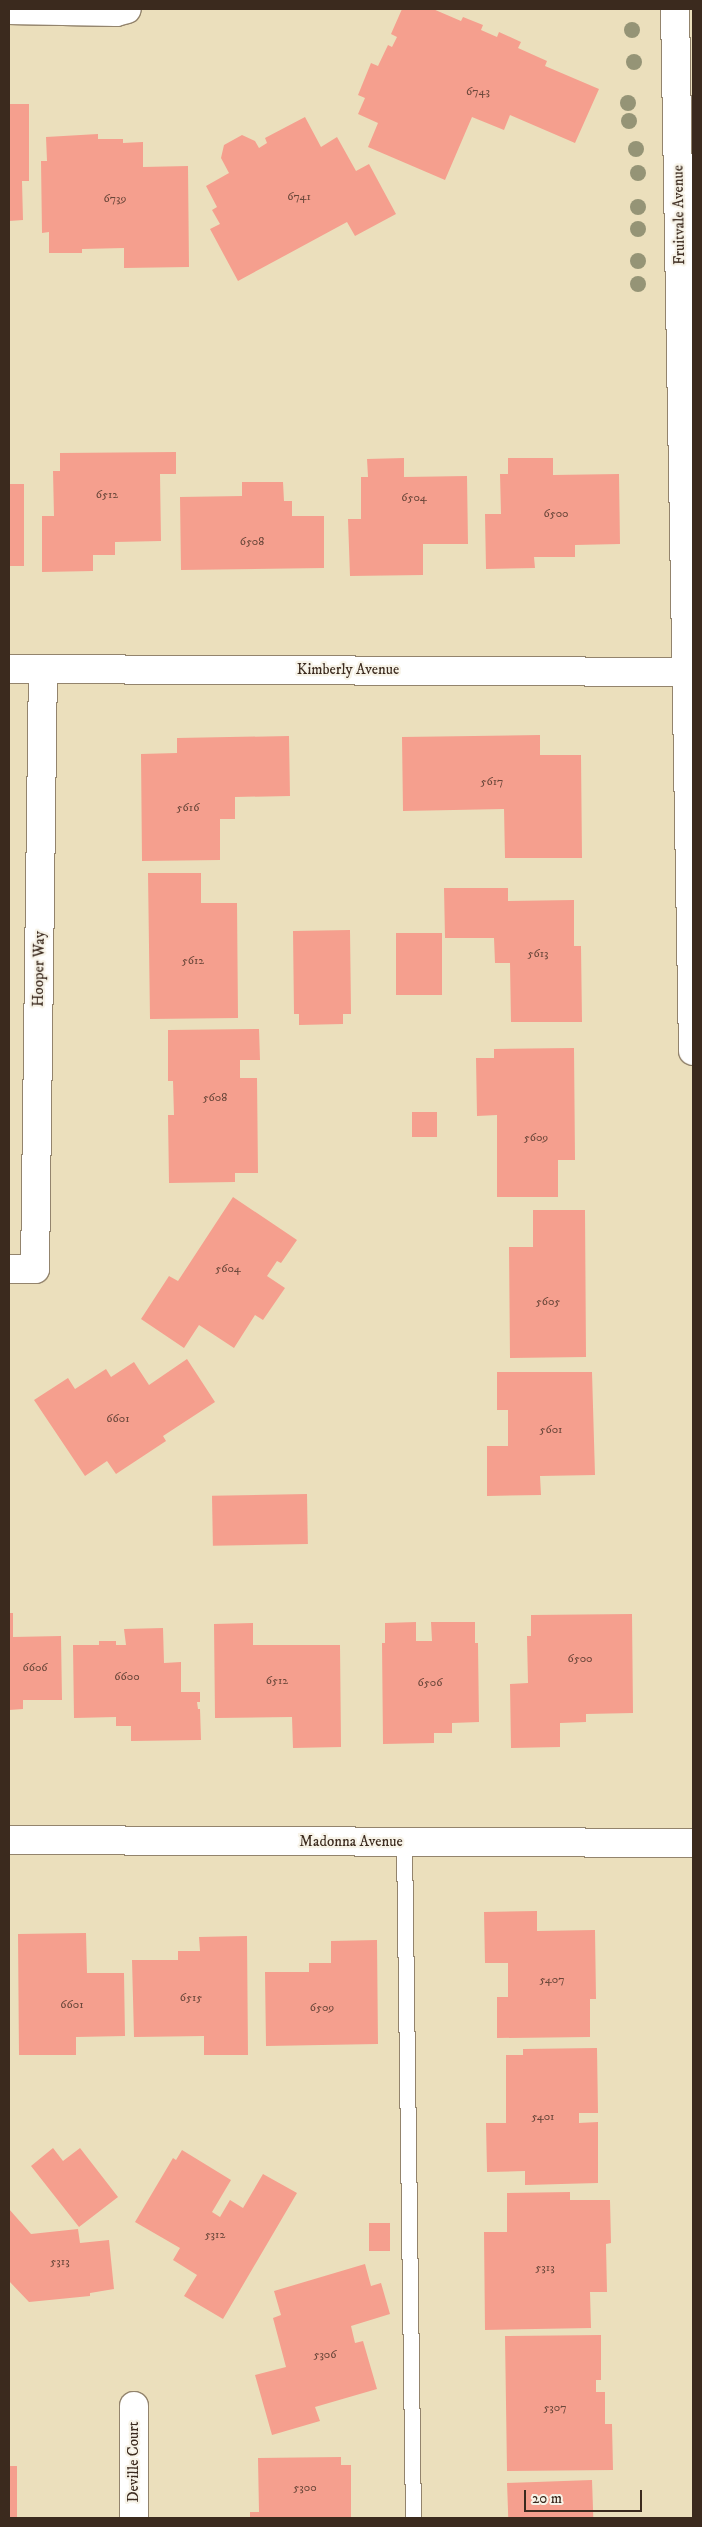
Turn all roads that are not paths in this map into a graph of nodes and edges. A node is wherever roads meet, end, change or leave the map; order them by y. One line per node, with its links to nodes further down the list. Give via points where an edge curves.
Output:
1 (127, 9): 3 (street, via 116,12)
2 (676, 9): 6 (street, Fruitvale Avenue)
3 (9, 10)
4 (9, 669): 5 (street, Kimberly Avenue)
5 (43, 669): 6 (street, Kimberly Avenue); 8 (street, Hooper Way)
6 (690, 676): 7 (street, Fruitvale Avenue)
7 (693, 1051)
8 (22, 1269)
9 (9, 1840): 10 (street, Madonna Avenue)
10 (404, 1842): 11 (street, Madonna Avenue); 14 (lane)
11 (693, 1843)
12 (134, 2406): 13 (street, Deville Court)
13 (134, 2518)
14 (413, 2518)

